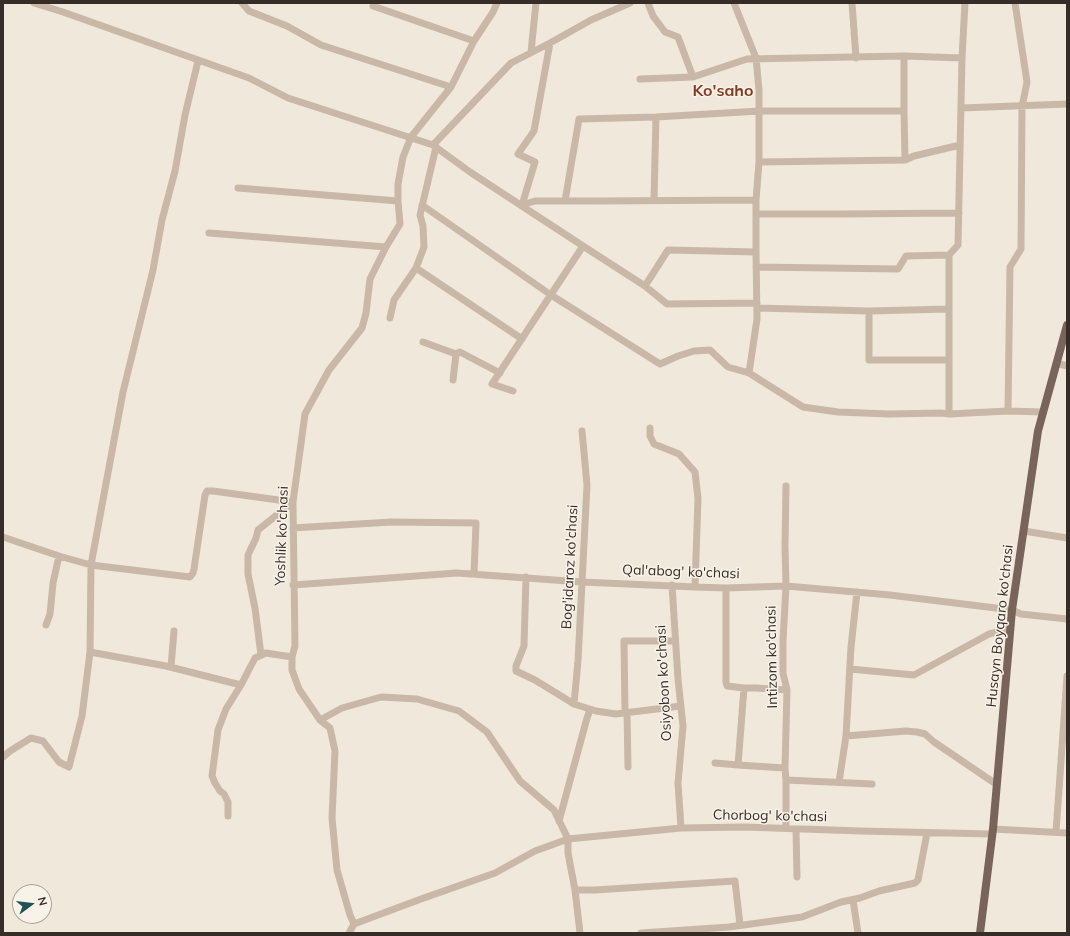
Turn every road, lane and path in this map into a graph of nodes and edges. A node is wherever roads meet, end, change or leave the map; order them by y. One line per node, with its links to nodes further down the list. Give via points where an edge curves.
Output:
1 (34, 3): 21 (street)
2 (242, 3): 24 (street, via 249,11 287,26 321,46)
3 (366, 3): 12 (street)
4 (497, 3): 14 (street, Yoshlik ko'chasi)
5 (536, 3): 16 (street)
6 (630, 3): 13 (street)
7 (648, 3): 22 (street, via 653,16 665,32 678,37)
8 (734, 3): 18 (street)
9 (852, 3): 19 (street)
10 (965, 3): 20 (street)
11 (1015, 3): 26 (street, via 1027,82)
12 (374, 4): 14 (street)
13 (615, 6): 15 (street)
14 (474, 41): 24 (street, Yoshlik ko'chasi)
15 (550, 43): 16 (street); 42 (street, via 534,131 518,154 535,162)
16 (531, 52): 33 (street, via 510,63)
17 (904, 56): 19 (street); 20 (street); 29 (street)
18 (756, 58): 19 (street); 22 (street); 28 (street)
19 (856, 58)
20 (962, 58): 27 (street)
21 (198, 61): 31 (street, via 250,78 288,98); 81 (street, via 124,392)
22 (693, 77): 23 (street)
23 (640, 79)
24 (451, 87): 31 (street, Yoshlik ko'chasi)
25 (1067, 104): 26 (street)
26 (1022, 107): 27 (street); 69 (street, via 1021,249 1010,266)
27 (961, 108): 32 (street)
28 (760, 111): 29 (street); 30 (street); 35 (street)
29 (904, 111): 34 (street)
30 (656, 118): 37 (street); 40 (street, via 579,119)
31 (411, 137): 33 (street); 39 (street, Yoshlik ko'chasi, via 403,157)
32 (960, 145): 34 (street); 43 (street)
33 (435, 146): 41 (street); 42 (street)
34 (905, 160): 35 (street)
35 (759, 162): 38 (street)
36 (238, 188): 39 (street)
37 (654, 200): 38 (street); 40 (street)
38 (756, 200): 44 (street)
39 (398, 201): 47 (street, Yoshlik ko'chasi, via 400,224)
40 (565, 201): 42 (street, via 535,201)
41 (422, 205): 51 (street, via 420,215 424,247); 53 (street)
42 (522, 205): 46 (street)
43 (959, 213): 44 (street); 49 (street, via 958,245)
44 (756, 214): 48 (street)
45 (209, 233): 47 (street)
46 (584, 246): 52 (street); 53 (street)
47 (386, 247): 75 (street, Yoshlik ko'chasi, via 370,279 362,328 329,370 305,414)
48 (756, 252): 50 (street); 52 (street, via 668,250)
49 (949, 255): 50 (street, via 906,256 898,269); 55 (street)
50 (756, 267): 54 (street)
51 (416, 268): 57 (street, via 394,300); 59 (street)
52 (645, 286): 54 (street, via 668,304)
53 (551, 295): 59 (street); 66 (street, via 660,364 694,351 710,350 728,367)
54 (757, 305): 56 (street); 66 (street, via 754,348)
55 (949, 309): 56 (street); 62 (street)
56 (869, 311): 62 (street, via 870,360)
57 (390, 318)
58 (1067, 325): 63 (main road, Husayn Boyqaro ko'chasi)
59 (522, 339): 65 (street)
60 (423, 342): 61 (street)
61 (456, 354): 65 (street, via 460,352); 67 (street)
62 (949, 360): 71 (street)
63 (1056, 363): 64 (street); 70 (main road, Husayn Boyqaro ko'chasi)
64 (1067, 366)
65 (500, 373): 68 (street, via 492,384)
66 (749, 373): 71 (street, via 803,407 838,412)
67 (452, 380)
68 (513, 390)
69 (1008, 411): 70 (street); 71 (street)
70 (1043, 412): 77 (main road, Husayn Boyqaro ko'chasi)
71 (949, 414)
72 (650, 428): 88 (street, via 654,444 679,454 695,472 698,498)
73 (582, 431): 84 (street, Bog'idaroz ko'chasi, via 587,485)
74 (786, 486): 87 (street, Intizom ko'chasi)
75 (293, 502): 76 (street, Yoshlik ko'chasi); 81 (street, via 207,491 193,573 190,577); 98 (street, via 263,524 248,555 248,574)
76 (293, 528): 82 (street, via 391,522 476,523); 85 (street, Yoshlik ko'chasi)
77 (1024, 532): 79 (street); 91 (main road, Husayn Boyqaro ko'chasi)
78 (3, 537): 80 (street)
79 (1067, 538)
80 (59, 556): 81 (street); 93 (street)
81 (91, 565): 97 (street)
82 (474, 574): 83 (street, Qal'abog' ko'chasi); 85 (street, Qal'abog' ko'chasi, via 457,573)
83 (526, 577): 84 (street, Qal'abog' ko'chasi); 106 (street, via 524,646 516,671)
84 (582, 582): 86 (street, Qal'abog' ko'chasi); 106 (street, Bog'idaroz ko'chasi)
85 (293, 585): 99 (street, Yoshlik ko'chasi, via 295,646)
86 (672, 586): 88 (street, Qal'abog' ko'chasi); 96 (street, Osiyobon ko'chasi)
87 (786, 586): 89 (street, Qal'abog' ko'chasi); 90 (street, Qal'abog' ko'chasi); 105 (street, Intizom ko'chasi, via 783,673)
88 (695, 587): 89 (street, Qal'abog' ko'chasi)
89 (726, 588): 104 (street, via 726,682 727,686)
90 (856, 592): 91 (street, Qal'abog' ko'chasi); 101 (street)
91 (1012, 610): 92 (street, Qal'abog' ko'chasi, via 1021,614); 94 (main road, Husayn Boyqaro ko'chasi)
92 (1067, 619)
93 (46, 625)
94 (1010, 629): 101 (street, via 989,634 914,675); 121 (main road, Husayn Boyqaro ko'chasi)
95 (174, 631): 100 (street)
96 (675, 641): 108 (street, Osiyobon ko'chasi); 110 (street, via 624,641)
97 (90, 652): 100 (street); 113 (street, via 82,716 69,767 59,762 43,741 31,738)
98 (261, 655): 99 (street, via 266,653); 103 (street, via 255,658)
99 (292, 657): 111 (street, Yoshlik ko'chasi, via 292,670 299,689)
100 (170, 667): 103 (street)
101 (850, 669): 112 (street)
102 (1067, 676): 107 (street)
103 (241, 685): 122 (street, via 226,709 218,730 212,776 228,802)
104 (744, 688): 105 (street); 115 (street)
105 (787, 690): 117 (street, Intizom ko'chasi)
106 (574, 704): 109 (street)
107 (1066, 705): 128 (street)
108 (680, 706): 110 (street); 124 (street, Osiyobon ko'chasi, via 682,726 678,783)
109 (590, 710): 110 (street, via 616,714); 123 (street)
110 (626, 712): 116 (street)
111 (320, 720): 123 (street, via 342,708 381,697 417,699 459,711 487,732 520,781 554,810); 135 (street, Yoshlik ko'chasi, via 330,728 335,751 332,818 337,870)
112 (846, 736): 119 (street); 121 (street, via 906,731 925,734)
113 (3, 758)
114 (715, 763): 115 (street)
115 (738, 764): 117 (street)
116 (628, 767)
117 (785, 768): 118 (street, Intizom ko'chasi)
118 (786, 780): 119 (street); 125 (street, Intizom ko'chasi)
119 (839, 782): 120 (street)
120 (872, 784)
121 (996, 784): 127 (main road, Husayn Boyqaro ko'chasi)
122 (228, 816)
123 (559, 821): 131 (street)
124 (681, 828): 125 (street, Сhorbog' ko'chasi); 131 (street, Сhorbog' ko'chasi)
125 (786, 828): 126 (street, Сhorbog' ko'chasi)
126 (796, 829): 129 (street, Сhorbog' ko'chasi); 132 (street)
127 (992, 831): 128 (street, Сhorbog' ko'chasi); 129 (street, Сhorbog' ko'chasi); 141 (main road, Husayn Boyqaro ko'chasi)
128 (1056, 832): 130 (street, Сhorbog' ko'chasi)
129 (927, 833): 134 (street, via 918,880 915,883)
130 (1067, 833)
131 (568, 839): 133 (street); 135 (street, Сhorbog' ko'chasi, via 535,851 495,873)
132 (797, 877)
133 (575, 890): 136 (street, via 735,881); 138 (street)
134 (853, 900): 136 (street, via 802,917); 140 (street)
135 (354, 924): 137 (street)
136 (740, 925): 139 (street)
137 (349, 933)
138 (580, 933)
139 (640, 933)
140 (858, 933)
141 (980, 933)

